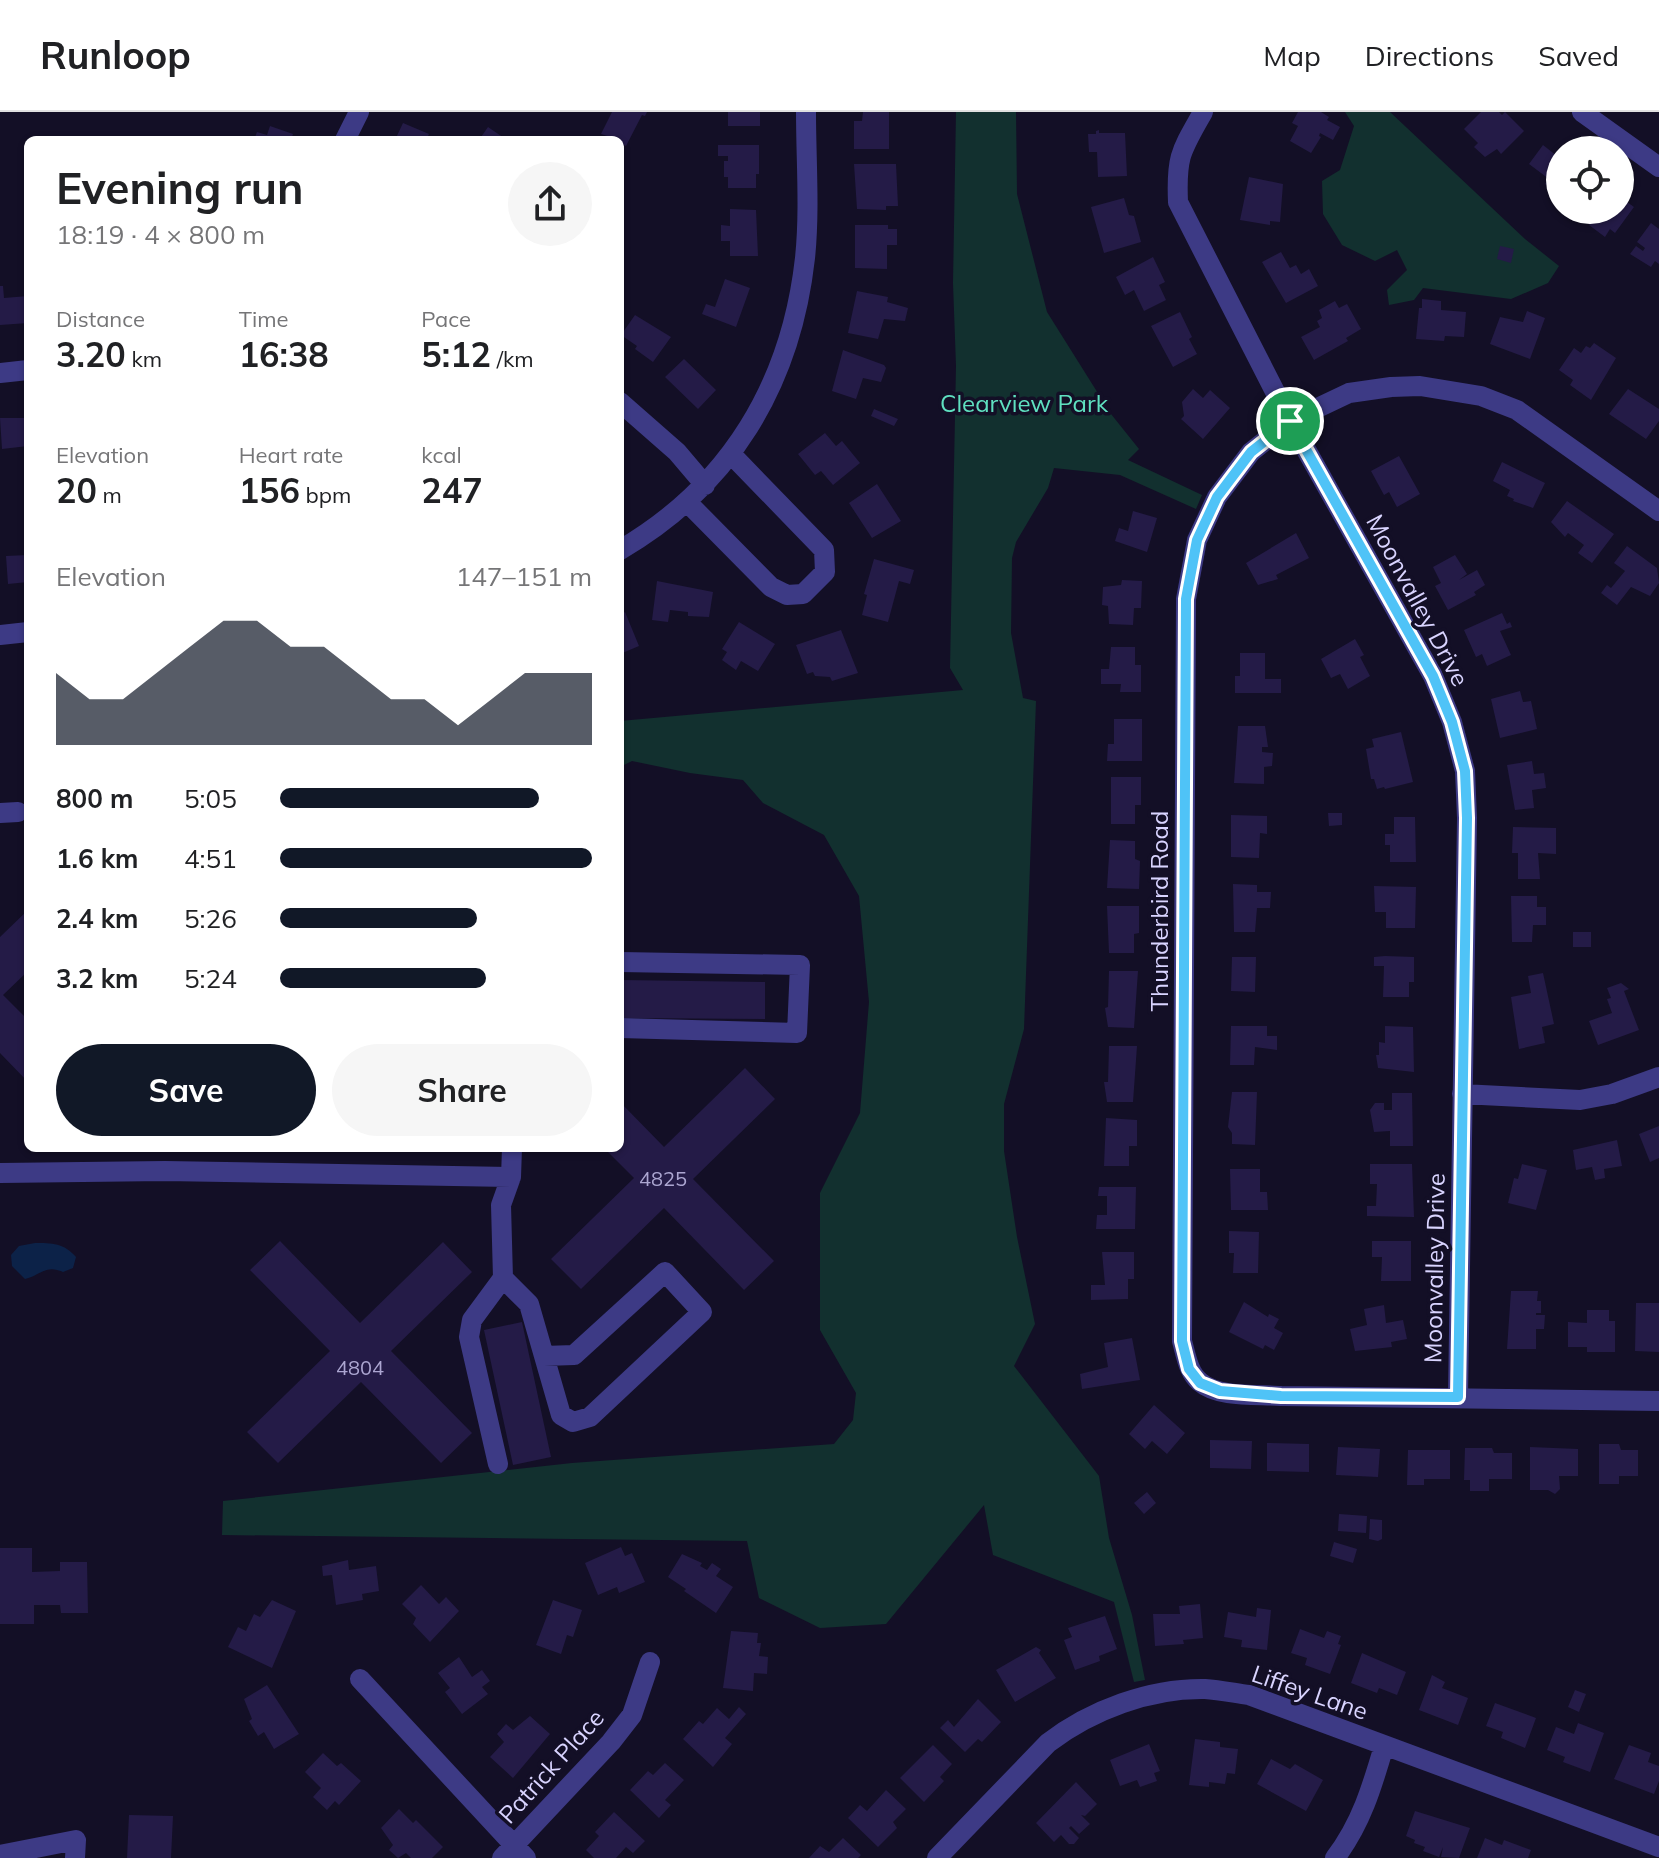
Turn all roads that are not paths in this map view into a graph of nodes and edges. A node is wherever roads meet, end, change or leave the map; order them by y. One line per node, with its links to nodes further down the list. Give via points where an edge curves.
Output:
1 (359, 112): 5 (street)
2 (806, 112): 11 (street, via 805,256 797,306 780,370)
3 (1203, 112): 10 (street, Moonvalley Drive, via 1180,152 1178,202)
4 (1582, 112): 6 (street)
5 (347, 136)
6 (1659, 167)
7 (24, 370): 8 (street)
8 (0, 373)
9 (624, 406): 12 (street)
10 (1290, 421): 14 (street, Thunderbird Road, via 1349,393 1391,387 1481,396 1517,410); 21 (street, Moonvalley Drive, via 1433,676 1465,771); 27 (street, Thunderbird Road, via 1251,452 1217,497 1197,540 1186,599 1182,1341 1189,1369 1200,1383 1220,1391)
11 (731, 454): 12 (street); 13 (street, via 824,550 820,580 803,594 787,595 771,587)
12 (705, 485): 13 (street)
13 (687, 502): 15 (street)
14 (1659, 511)
15 (624, 548)
16 (24, 632): 17 (street)
17 (0, 635)
18 (624, 962): 19 (street, via 800,965 797,1033)
19 (624, 1028)
20 (1659, 1077): 21 (street, via 1580,1100)
21 (1462, 1094): 27 (street, Moonvalley Drive)
22 (512, 1152): 24 (street)
23 (0, 1173): 24 (street)
24 (511, 1177): 25 (street, via 501,1205)
25 (503, 1278): 26 (street, via 529,1304); 29 (street, via 472,1320 469,1337)
26 (544, 1356): 26 (street, via 561,1415 573,1422 590,1417 702,1312 665,1272 574,1355)
27 (1458, 1397): 28 (street, Thunderbird Road)
28 (1659, 1401)
29 (498, 1464)
30 (650, 1662): 34 (street, Patrick Place, via 632,1715)
31 (360, 1679): 34 (street)
32 (1384, 1746): 33 (street, Liffey Lane); 37 (street, Liffey Lane, via 1249,1695 1206,1689 1165,1692 1107,1709 1048,1743); 38 (street, via 1369,1800)
33 (1659, 1847)
34 (514, 1854)
35 (0, 1855): 36 (street, via 76,1840)
36 (75, 1858)
37 (937, 1858)
38 (1335, 1858)

